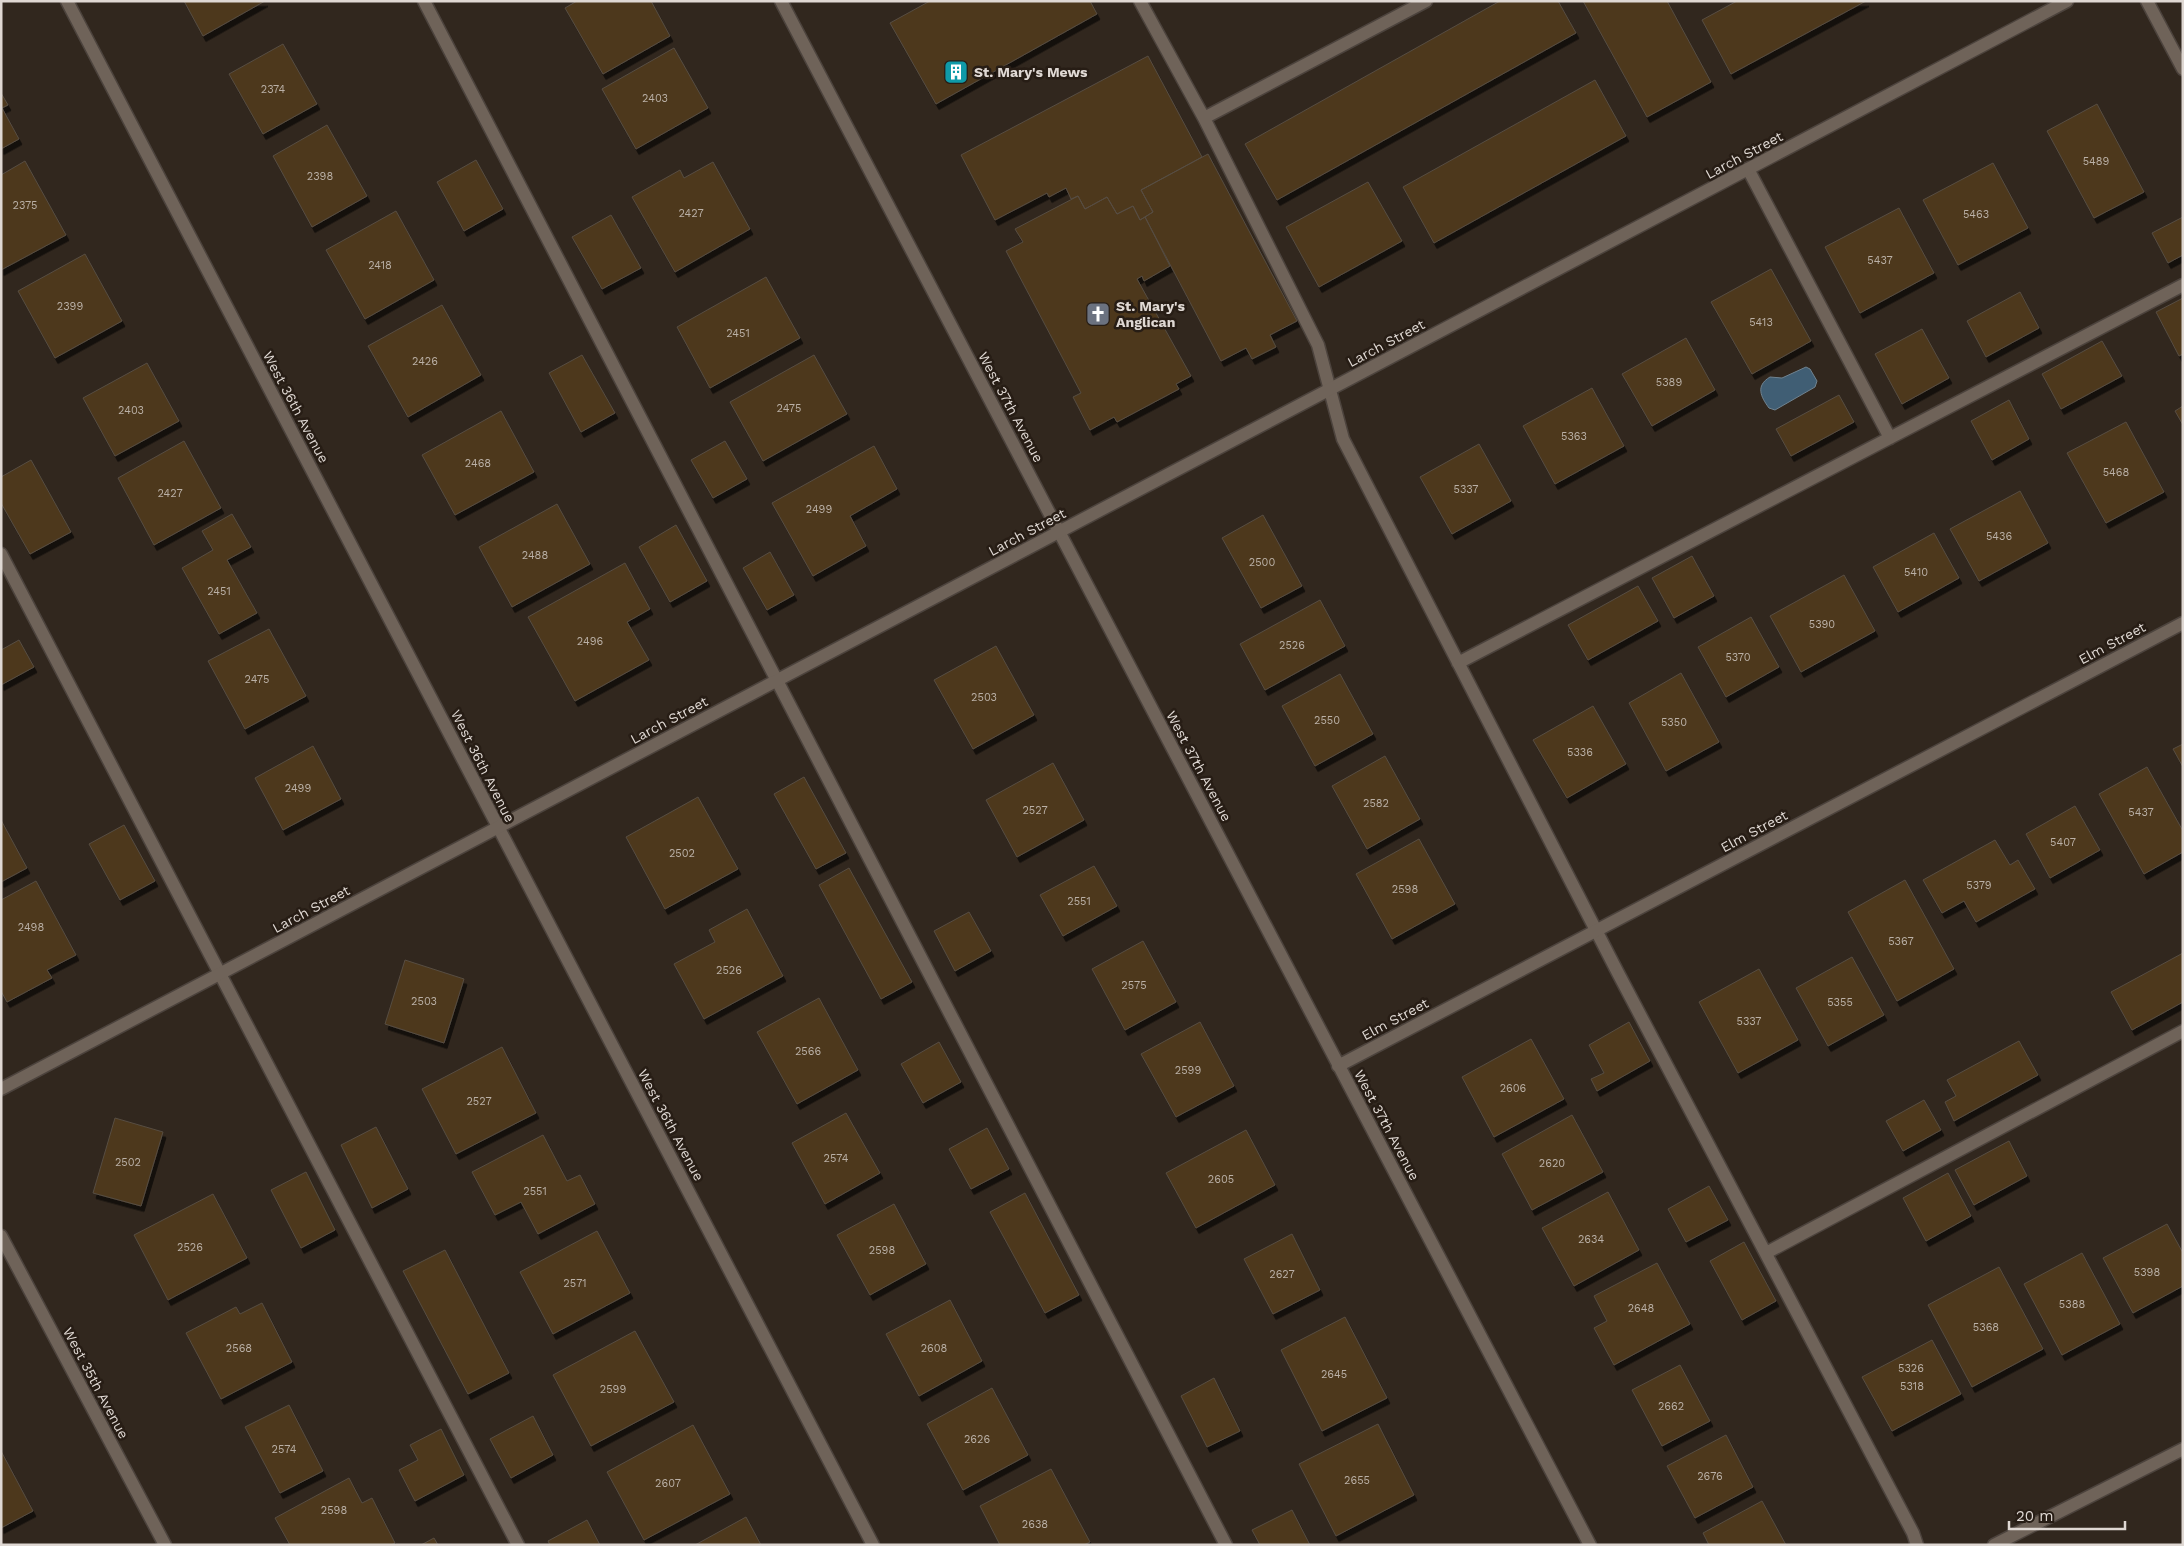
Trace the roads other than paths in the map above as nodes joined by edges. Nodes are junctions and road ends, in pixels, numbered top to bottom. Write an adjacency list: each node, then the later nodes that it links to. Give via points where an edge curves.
1 (67, 1): 19 (street, West 36th Avenue)
2 (424, 1): 18 (street)
3 (1140, 1): 9 (street)
4 (1426, 1): 9 (street)
5 (2067, 1): 10 (street, Larch Street)
6 (2147, 1): 8 (street)
7 (782, 2): 14 (street, West 37th Avenue)
8 (2183, 69)
9 (1204, 118): 12 (street, via 1318,345)
10 (1748, 170): 12 (street, Larch Street); 13 (street)
11 (2183, 285): 13 (street)
12 (1330, 389): 14 (street, Larch Street); 17 (street, via 1343,439)
13 (1890, 438): 17 (street)
14 (1059, 532): 18 (street, Larch Street); 23 (street, West 37th Avenue)
15 (1, 554): 21 (street)
16 (2183, 622): 20 (street, Elm Street)
17 (1458, 663): 20 (street)
18 (777, 681): 19 (street, Larch Street); 31 (street)
19 (498, 827): 21 (street, Larch Street); 30 (street, West 36th Avenue)
20 (1596, 931): 23 (street, Elm Street); 26 (street)
21 (219, 974): 24 (street, Larch Street); 29 (street)
22 (2183, 1032): 26 (street)
23 (1338, 1066): 32 (street, West 37th Avenue)
24 (1, 1089)
25 (1, 1236): 28 (street, West 35th Avenue)
26 (1766, 1253): 33 (street)
27 (2183, 1449): 34 (street)
28 (165, 1545)
29 (518, 1545)
30 (874, 1545)
31 (1226, 1545)
32 (1590, 1545)
33 (1917, 1545)
34 (1994, 1545)

